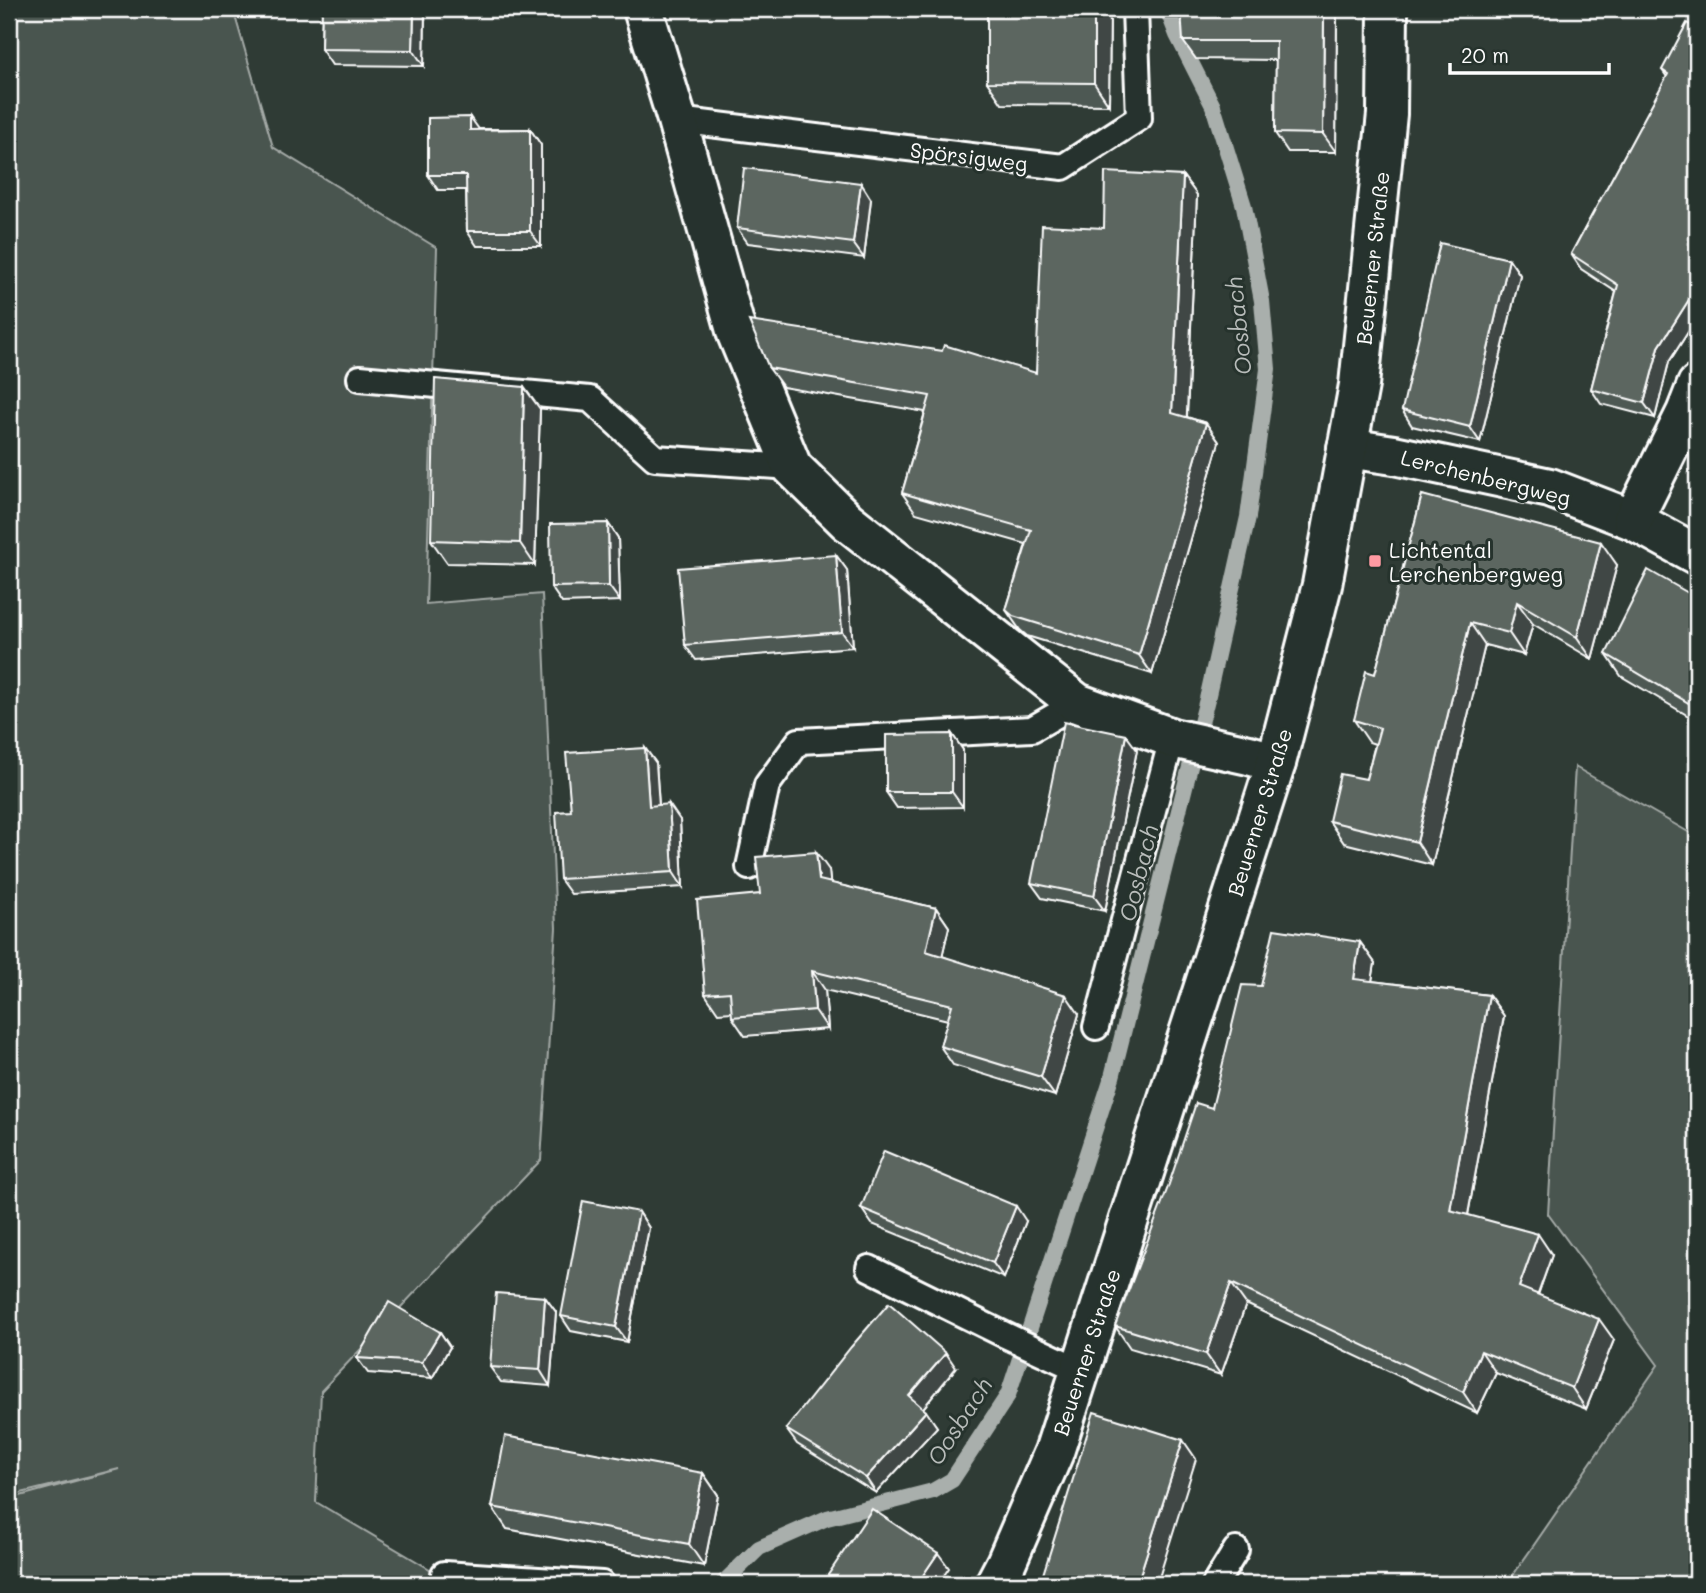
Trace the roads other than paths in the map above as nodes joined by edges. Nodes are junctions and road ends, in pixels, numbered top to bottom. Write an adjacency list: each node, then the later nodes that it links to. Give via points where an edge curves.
1 (643, 9): 4 (main road)
2 (1135, 9): 4 (lane, Spörsigweg, via 1139,118 1063,167)
3 (1388, 9): 7 (main road, Beuerner Straße, via 1387,114 1359,385)
4 (677, 120): 8 (main road, via 737,334)
5 (360, 378): 8 (lane, via 590,399 655,458)
6 (1697, 385): 9 (main road)
7 (1347, 448): 9 (main road, Lerchenbergweg, via 1550,488); 13 (main road, Beuerner Straße, via 1322,585)
8 (792, 467): 11 (main road, via 847,521)
9 (1633, 520): 10 (main road, Lerchenbergweg)
10 (1697, 555)
11 (1077, 703): 12 (main road); 14 (lane, via 1032,729 799,741 767,785)
12 (1172, 738): 13 (main road); 15 (lane)
13 (1262, 759): 17 (main road, Beuerner Straße)
14 (749, 867)
15 (1096, 1027)
16 (869, 1268): 17 (lane)
17 (1073, 1366): 21 (main road, Beuerner Straße, via 1054,1452)
18 (1236, 1550): 22 (lane)
19 (444, 1574): 20 (lane)
20 (602, 1584)
21 (995, 1584)
22 (1215, 1584)

